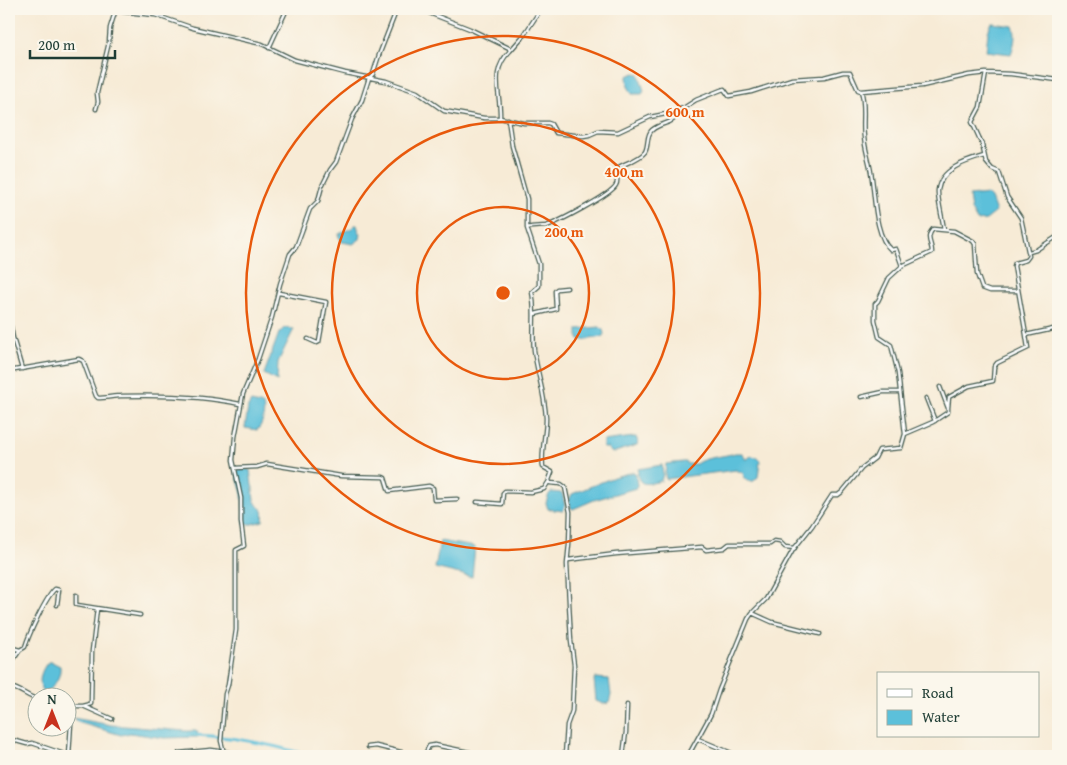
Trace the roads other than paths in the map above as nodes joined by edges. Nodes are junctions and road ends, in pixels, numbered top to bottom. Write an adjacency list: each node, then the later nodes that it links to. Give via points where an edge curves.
1 (112, 9): 7 (street)
2 (148, 9): 8 (street)
3 (287, 9): 9 (street)
4 (397, 9): 12 (street)
5 (420, 9): 10 (street, via 504,44)
6 (541, 9): 10 (street)
7 (116, 10): 8 (street); 15 (street)
8 (146, 14): 9 (street)
9 (270, 47): 12 (street, via 295,60)
10 (510, 51): 17 (street, via 503,58 498,72)
11 (986, 73): 13 (street); 14 (street, via 922,86); 19 (street, via 980,107 972,122)
12 (369, 78): 17 (street, via 417,92 444,111); 27 (street, via 336,162 290,254)
13 (1058, 80)
14 (860, 91): 16 (street, via 847,72 824,78 792,79 729,96 721,90); 24 (street, via 864,105 864,143 878,226 886,246 896,249)
15 (96, 109)
16 (679, 110): 18 (street, via 650,116 618,132 598,131 583,136 556,133 548,123); 20 (street, via 671,122 649,134 644,154 615,170 618,180 615,188 556,222)
17 (500, 118): 18 (street)
18 (508, 119): 20 (street, via 527,199)
19 (985, 156): 21 (street, via 953,168 942,180 938,190); 23 (street, via 989,166 999,172 1007,198 1021,218)
20 (527, 228): 28 (street, via 539,264 539,286 532,292)
21 (944, 230): 24 (street, via 934,229 929,234 932,252); 26 (street, via 958,232 975,244 977,274 982,288 990,292)
22 (1058, 236): 23 (street)
23 (1029, 252): 26 (street, via 1027,259 1014,265)
24 (902, 266): 36 (street, via 889,278 874,308 879,338 891,345)
25 (567, 288): 28 (street, via 555,291 556,309)
26 (1018, 291): 31 (street)
27 (278, 293): 32 (street, via 326,302 319,342); 39 (street)
28 (535, 314): 44 (street, via 534,347 545,409 543,466 552,472)
29 (9, 317): 33 (street)
30 (1058, 328): 31 (street)
31 (1026, 335): 40 (street, via 1028,348 996,364 994,381 969,386 949,397)
32 (308, 340)
33 (22, 369): 34 (street); 39 (street, via 79,359 83,361 98,398 173,397)
34 (9, 371)
35 (940, 387): 40 (street)
36 (899, 392): 37 (street); 42 (street)
37 (861, 397)
38 (926, 398): 41 (street)
39 (240, 404): 43 (street, via 233,447)
40 (948, 408): 41 (street, via 947,413)
41 (935, 421): 42 (street)
42 (905, 434): 47 (street, via 901,448 878,450 875,458 840,494 832,495)
43 (235, 468): 45 (street, via 267,464 342,476 383,477 389,490 429,486 433,488 434,500); 68 (street, via 241,498 244,546 236,550 236,630 225,694 221,732)
44 (549, 480): 46 (street, via 546,487 531,492 504,492 502,504); 48 (street, via 551,484 565,487 568,495)
45 (457, 500)
46 (478, 502)
47 (795, 548): 48 (street, via 774,541 770,544 726,544 724,548 706,550 702,547); 52 (street, via 766,599)
48 (567, 560): 78 (street, via 574,685)
49 (76, 595): 51 (street, via 77,605)
50 (57, 605): 56 (street, via 59,590 55,589 25,647)
51 (97, 609): 53 (street); 62 (street, via 91,704)
52 (752, 613): 54 (street, via 772,622); 66 (street)
53 (140, 615)
54 (820, 634)
55 (9, 647): 56 (street)
56 (20, 650): 57 (street)
57 (9, 666)
58 (9, 686): 59 (street)
59 (28, 695)
60 (626, 705): 79 (street)
61 (78, 706): 62 (street)
62 (83, 706): 63 (street)
63 (112, 719)
64 (70, 738): 72 (street)
65 (9, 739): 72 (street)
66 (698, 739): 71 (street); 80 (street)
67 (368, 747): 74 (street)
68 (223, 752): 69 (street); 70 (street); 73 (street)
69 (179, 753)
70 (250, 755)
71 (736, 755)
72 (69, 756)
73 (222, 756)
74 (418, 756): 75 (street, via 424,756 429,746 435,745)
75 (488, 756)
76 (523, 756): 77 (street)
77 (540, 756)
78 (565, 756)
79 (623, 756)
80 (688, 756)

